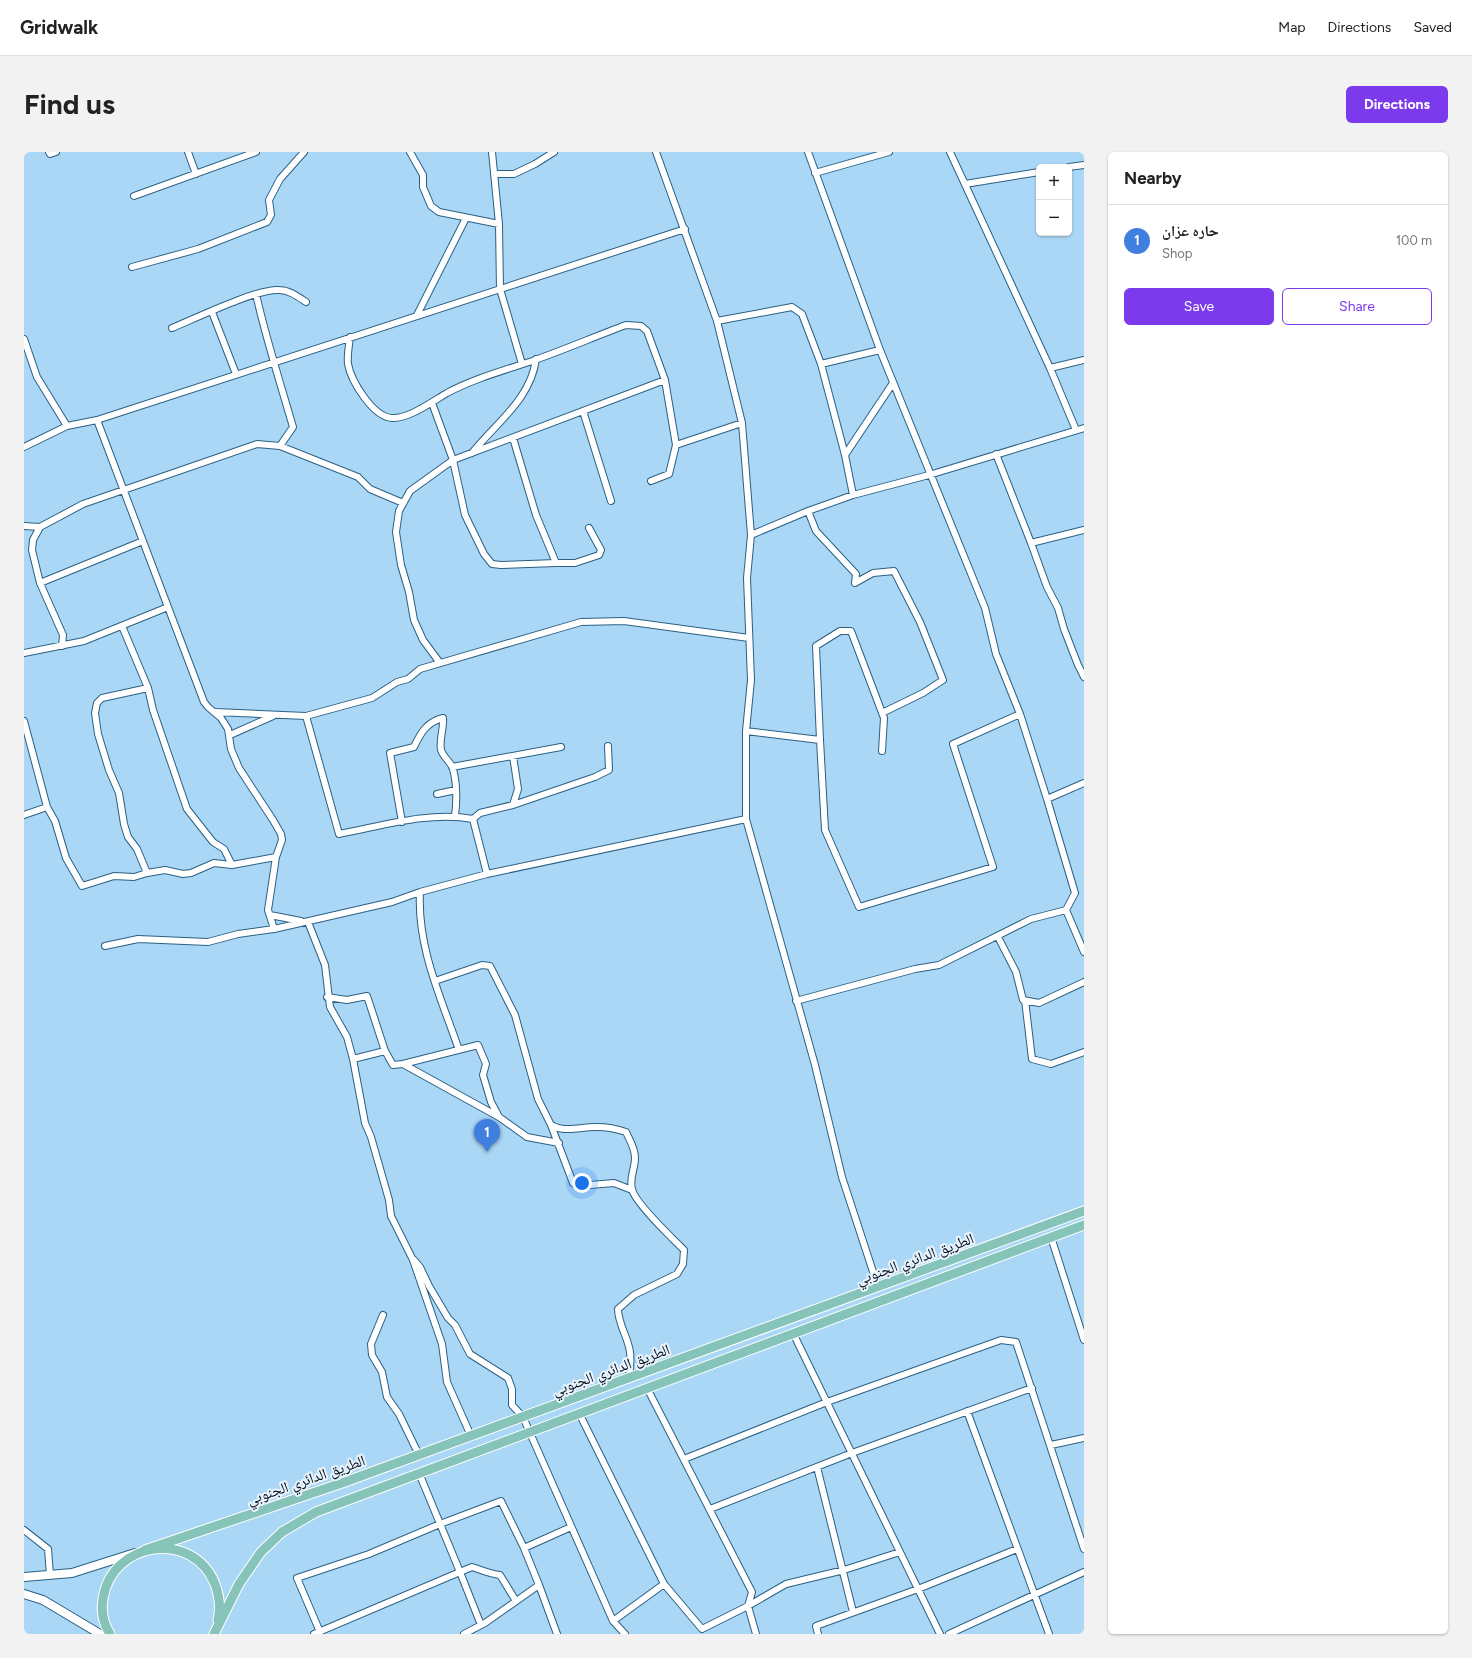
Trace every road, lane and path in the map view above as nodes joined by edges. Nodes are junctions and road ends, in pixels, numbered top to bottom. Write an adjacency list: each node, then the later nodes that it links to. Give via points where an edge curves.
1 (49, 152): 2 (street)
2 (56, 152)
3 (188, 152): 18 (street)
4 (256, 152): 13 (street)
5 (304, 152): 25 (street, via 280,179 269,200 271,215 267,222 198,249)
6 (410, 152): 22 (street, via 423,175 423,187 431,206 439,212)
7 (492, 152): 19 (street)
8 (554, 152): 19 (street, via 514,174)
9 (656, 152): 24 (street)
10 (808, 152): 17 (street)
11 (890, 152): 17 (street)
12 (950, 152): 20 (street)
13 (249, 153): 18 (street)
14 (1084, 165): 15 (street)
15 (1072, 167)
16 (1036, 172): 20 (street)
17 (815, 173): 35 (street)
18 (196, 174): 21 (street)
19 (494, 174): 23 (street)
20 (965, 184): 41 (street)
21 (134, 196)
22 (466, 218): 23 (street); 30 (street)
23 (499, 224): 26 (street)
24 (685, 229): 26 (street); 31 (street)
25 (132, 267)
26 (500, 289): 30 (street); 39 (street)
27 (256, 294): 28 (street, via 278,289 292,293); 29 (street); 38 (street)
28 (306, 302)
29 (212, 312): 32 (street); 42 (street)
30 (417, 316): 33 (street)
31 (717, 321): 40 (street, via 792,307 802,314); 48 (street)
32 (172, 328)
33 (350, 337): 38 (street); 45 (street, via 348,363 351,375 372,406 385,417 404,416)
34 (24, 339): 49 (street, via 37,377)
35 (880, 350): 40 (street); 44 (street)
36 (536, 359): 39 (street); 43 (street, via 626,325 641,326 647,331); 56 (street, via 534,374 527,389)
37 (1084, 360): 41 (street)
38 (275, 361): 42 (street); 54 (street, via 293,427)
39 (522, 364): 45 (street, via 483,377)
40 (821, 364): 58 (street)
41 (1050, 368): 51 (street)
42 (236, 374): 47 (street)
43 (665, 380): 46 (street); 53 (street)
44 (893, 383): 58 (street); 60 (street)
45 (432, 403): 59 (street)
46 (583, 410): 52 (street); 64 (street)
47 (96, 420): 49 (street); 62 (street)
48 (742, 423): 53 (street); 71 (street)
49 (67, 426): 55 (street)
50 (1084, 428): 51 (street)
51 (1076, 430): 57 (street)
52 (513, 438): 56 (street); 74 (street, via 536,515)
53 (676, 445): 61 (street, via 669,474)
54 (280, 446): 62 (street, via 257,444); 65 (street, via 358,477 370,490)
55 (24, 448)
56 (471, 453): 59 (street)
57 (996, 454): 60 (street); 73 (street)
58 (846, 455): 63 (street)
59 (453, 460): 65 (street, via 410,491); 74 (street, via 466,515 484,554 492,564)
60 (929, 475): 63 (street); 86 (street, via 985,608 996,654)
61 (651, 481)
62 (124, 490): 68 (street, via 83,504); 72 (street)
63 (854, 496): 66 (street)
64 (611, 501)
65 (403, 503): 81 (street, via 399,511 396,532 400,564 414,620 423,640)
66 (808, 511): 71 (street); 85 (street, via 816,530 856,574 855,583 873,573 894,571 920,622 943,680)
67 (24, 526): 68 (street)
68 (40, 527): 75 (street, via 33,540 32,550)
69 (589, 528): 74 (street, via 601,550 599,555 575,563)
70 (1084, 530): 73 (street)
71 (751, 535): 78 (street, via 747,578)
72 (143, 541): 75 (street); 76 (street)
73 (1031, 543): 82 (street)
74 (556, 563)
75 (40, 583): 79 (street, via 60,626 63,635)
76 (168, 607): 77 (street); 84 (street, via 204,702)
77 (122, 626): 79 (street, via 84,642); 83 (street)
78 (749, 638): 81 (street, via 624,621 581,622); 90 (street, via 751,680)
79 (62, 646): 80 (street)
80 (24, 653)
81 (440, 663): 88 (street, via 420,669 408,679 397,682 372,698)
82 (1084, 677)
83 (148, 688): 110 (street, via 155,717 187,809 213,842 224,849); 111 (street, via 102,698 97,703 95,713 98,734 119,793 124,824)
84 (215, 712): 87 (street); 91 (street)
85 (882, 713): 92 (street, via 851,631 840,631 816,646); 95 (street)
86 (1020, 714): 92 (street, via 953,744 993,867 859,907 825,830); 101 (street)
87 (274, 716): 88 (street); 91 (street)
88 (306, 716): 108 (street, via 339,834)
89 (24, 722): 103 (street)
90 (746, 731): 92 (street); 107 (street)
91 (230, 735): 109 (street, via 231,749 239,768 280,834 281,844)
92 (820, 740)
93 (608, 746): 102 (street, via 609,770)
94 (561, 747): 96 (street)
95 (882, 751)
96 (513, 756): 97 (street); 102 (street, via 518,789)
97 (452, 767): 99 (street); 108 (street, via 441,750 443,718 432,721 423,730 414,747 390,753)
98 (1084, 783): 101 (street)
99 (456, 790): 100 (street); 105 (street)
100 (437, 794)
101 (1047, 799): 114 (street, via 1075,893)
102 (513, 804): 106 (street, via 480,813)
103 (47, 807): 104 (street); 111 (street, via 55,821 66,858 82,886 114,876 134,877)
104 (24, 815)
105 (455, 816): 106 (street); 108 (street)
106 (472, 819): 112 (street)
107 (746, 819): 112 (street); 125 (street)
108 (402, 822)
109 (276, 857): 110 (street); 115 (street, via 268,910)
110 (232, 865): 111 (street, via 214,863 192,873 183,874 165,870)
111 (147, 873)
112 (487, 874): 113 (street)
113 (420, 892): 116 (street, via 392,902); 121 (street, via 421,932)
114 (1066, 910): 118 (street, via 1031,919); 120 (street)
115 (270, 915): 116 (street); 117 (street)
116 (308, 922): 117 (street); 123 (street, via 325,965)
117 (274, 929): 119 (street, via 238,934 208,942 138,939)
118 (998, 937): 124 (street, via 1016,972); 125 (street, via 938,965)
119 (105, 946)
120 (1084, 952)
121 (435, 981): 126 (street); 132 (street, via 482,965 490,966 515,1015 538,1099)
122 (1084, 982): 124 (street, via 1039,1003)
123 (327, 997): 127 (street, via 347,1000 366,996); 129 (street, via 347,1037)
124 (1024, 1000): 128 (street, via 1032,1059 1051,1064)
125 (796, 1001): 139 (street, via 815,1065 842,1177)
126 (459, 1050): 130 (street); 131 (street, via 478,1045 486,1064 483,1075 491,1102)
127 (385, 1051): 129 (street); 130 (street, via 393,1065)
128 (1084, 1052)
129 (353, 1059): 138 (street, via 365,1123 389,1200 391,1216)
130 (403, 1064): 131 (street)
131 (499, 1117): 133 (street, via 527,1137)
132 (551, 1125): 133 (street); 134 (street, via 563,1130 614,1128 626,1132 635,1159 631,1177)
133 (559, 1143): 134 (street, via 573,1183 578,1186 614,1183)
134 (632, 1190): 143 (street, via 641,1204 684,1250 683,1264 677,1274 634,1295 618,1308 618,1318 630,1352)
135 (1084, 1211): 139 (main road, الطريق الدائري الجنوبي)
136 (1084, 1225): 137 (main road, الطريق الدائري الجنوبي)
137 (1051, 1237): 141 (main road, الطريق الدائري الجنوبي); 142 (street)
138 (413, 1260): 149 (street, via 420,1267 470,1354 508,1378 512,1389 512,1405); 151 (street, via 442,1344 447,1382)
139 (878, 1287): 143 (main road, الطريق الدائري الجنوبي)
140 (384, 1315): 155 (street, via 371,1344 372,1355 382,1372 387,1397 399,1414)
141 (793, 1333): 144 (main road, الطريق الدائري الجنوبي); 146 (street)
142 (1084, 1340)
143 (630, 1378): 149 (main road, الطريق الدائري الجنوبي)
144 (647, 1388): 148 (main road, الطريق الدائري الجنوبي); 156 (street)
145 (1032, 1388): 146 (street, via 1016,1342 1000,1340); 147 (street); 153 (street)
146 (827, 1402): 154 (street); 156 (street)
147 (967, 1411): 154 (street); 164 (street)
148 (579, 1413): 150 (main road, الطريق الدائري الجنوبي); 173 (street)
149 (523, 1417): 150 (street); 151 (main road, الطريق الدائري الجنوبي)
150 (528, 1432): 158 (main road, الطريق الدائري الجنوبي); 161 (street)
151 (471, 1436): 155 (main road, الطريق الدائري الجنوبي)
152 (1084, 1438): 153 (street)
153 (1051, 1445): 165 (street)
154 (852, 1453): 157 (street); 167 (street)
155 (419, 1455): 166 (main road, الطريق الدائري الجنوبي)
156 (684, 1459): 159 (street)
157 (817, 1466): 159 (street); 168 (street)
158 (419, 1472): 160 (street); 183 (main road, الطريق الدائري الجنوبي, via 316,1512 282,1532 260,1552)
159 (710, 1509): 179 (street, via 752,1592)
160 (440, 1524): 163 (street, via 501,1502); 169 (street); 184 (street, via 369,1554 297,1578)
161 (571, 1526): 163 (street); 181 (street)
162 (24, 1530): 171 (street, via 48,1550)
163 (524, 1548): 174 (street)
164 (1018, 1549): 175 (street); 177 (street)
165 (1084, 1549)
166 (145, 1550): 171 (street, via 72,1573); 183 (main road, via 164,1548 183,1552 199,1562 212,1576 219,1594 219,1614); 186 (main road, via 127,1558 113,1572 104,1589 102,1608)
167 (900, 1552): 168 (street); 175 (street)
168 (844, 1570): 179 (street, via 786,1584); 180 (street)
169 (460, 1572): 178 (street, via 472,1567 500,1575); 182 (street); 184 (street)
170 (1084, 1572): 177 (street)
171 (50, 1575): 172 (street)
172 (24, 1577)
173 (664, 1584): 179 (street, via 702,1629); 181 (street)
174 (539, 1585): 178 (street); 188 (street)
175 (918, 1589): 180 (street); 192 (street)
176 (24, 1594): 185 (street, via 43,1600)
177 (1034, 1595): 193 (street); 194 (street)
178 (516, 1601): 182 (street)
179 (748, 1606): 190 (street)
180 (853, 1612): 191 (street, via 816,1626)
181 (613, 1621): 189 (street)
182 (482, 1625): 187 (street)
183 (213, 1633)
184 (317, 1633)
185 (100, 1634)
186 (110, 1634)
187 (464, 1634)
188 (558, 1634)
189 (625, 1634)
190 (756, 1634)
191 (818, 1634)
192 (940, 1634)
193 (949, 1634)
194 (1049, 1634)

